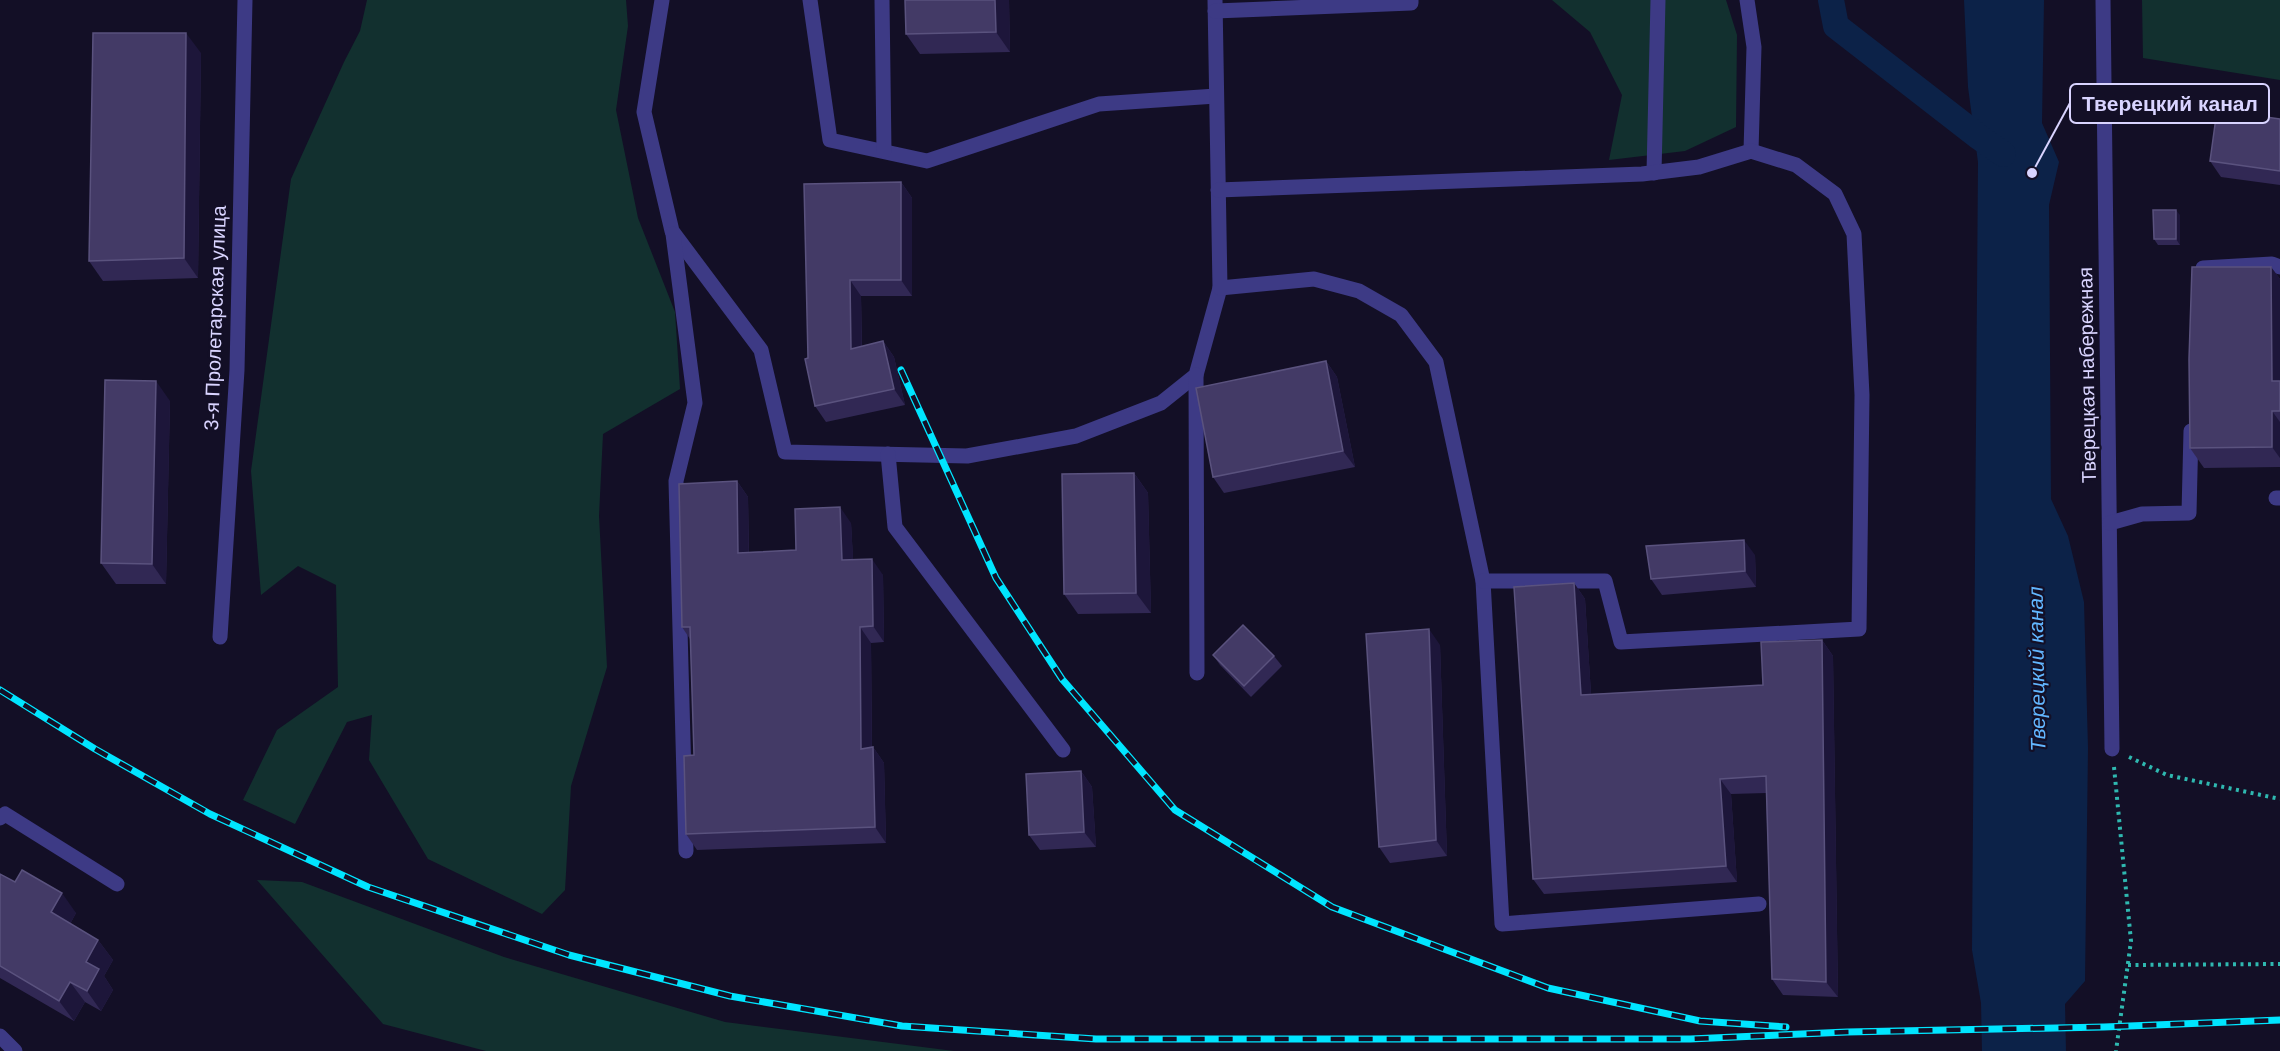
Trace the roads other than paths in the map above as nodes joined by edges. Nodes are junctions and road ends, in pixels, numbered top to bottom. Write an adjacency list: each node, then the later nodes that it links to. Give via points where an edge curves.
1 (245, 0): 24 (street, 3-я Пролетарская улица, via 237,370)
2 (662, 0): 15 (street, via 644,112)
3 (810, 0): 11 (street, via 830,140)
4 (882, 0): 11 (street)
5 (1411, 0): 9 (street)
6 (1658, 0): 13 (street)
7 (1747, 0): 12 (street, via 1754,47)
8 (2103, 0): 22 (street, Тверецкая набережная)
9 (1215, 6): 10 (street)
10 (1216, 96): 11 (street, via 1099,104 927,160); 14 (street)
11 (884, 151)
12 (1751, 151): 13 (street, via 1699,167); 23 (street, via 1796,165 1834,194 1854,234 1862,395 1859,629 1621,642 1605,580)
13 (1654, 173): 14 (street)
14 (1218, 190): 18 (street)
15 (672, 231): 21 (street, via 760,350 785,452); 29 (street, via 695,404 676,481)
16 (2280, 267): 17 (street, via 2272,264 2197,268)
17 (2197, 280)
18 (1220, 288): 19 (street); 23 (street, via 1314,279 1359,291 1401,315 1436,362)
19 (1196, 375): 21 (street, via 1161,403 1076,436 967,456); 25 (street)
20 (2191, 419): 22 (street, via 2189,513 2142,514)
21 (888, 454): 27 (street, via 895,526)
22 (2110, 523): 26 (street, Тверецкая набережная)
23 (1483, 581): 31 (street, via 1502,924)
24 (220, 637)
25 (1197, 673)
26 (2112, 748)
27 (1064, 750)
28 (0, 818): 30 (street, via 5,814)
29 (686, 851)
30 (117, 884)
31 (1759, 904)
32 (0, 1036): 33 (street)
33 (15, 1051)

